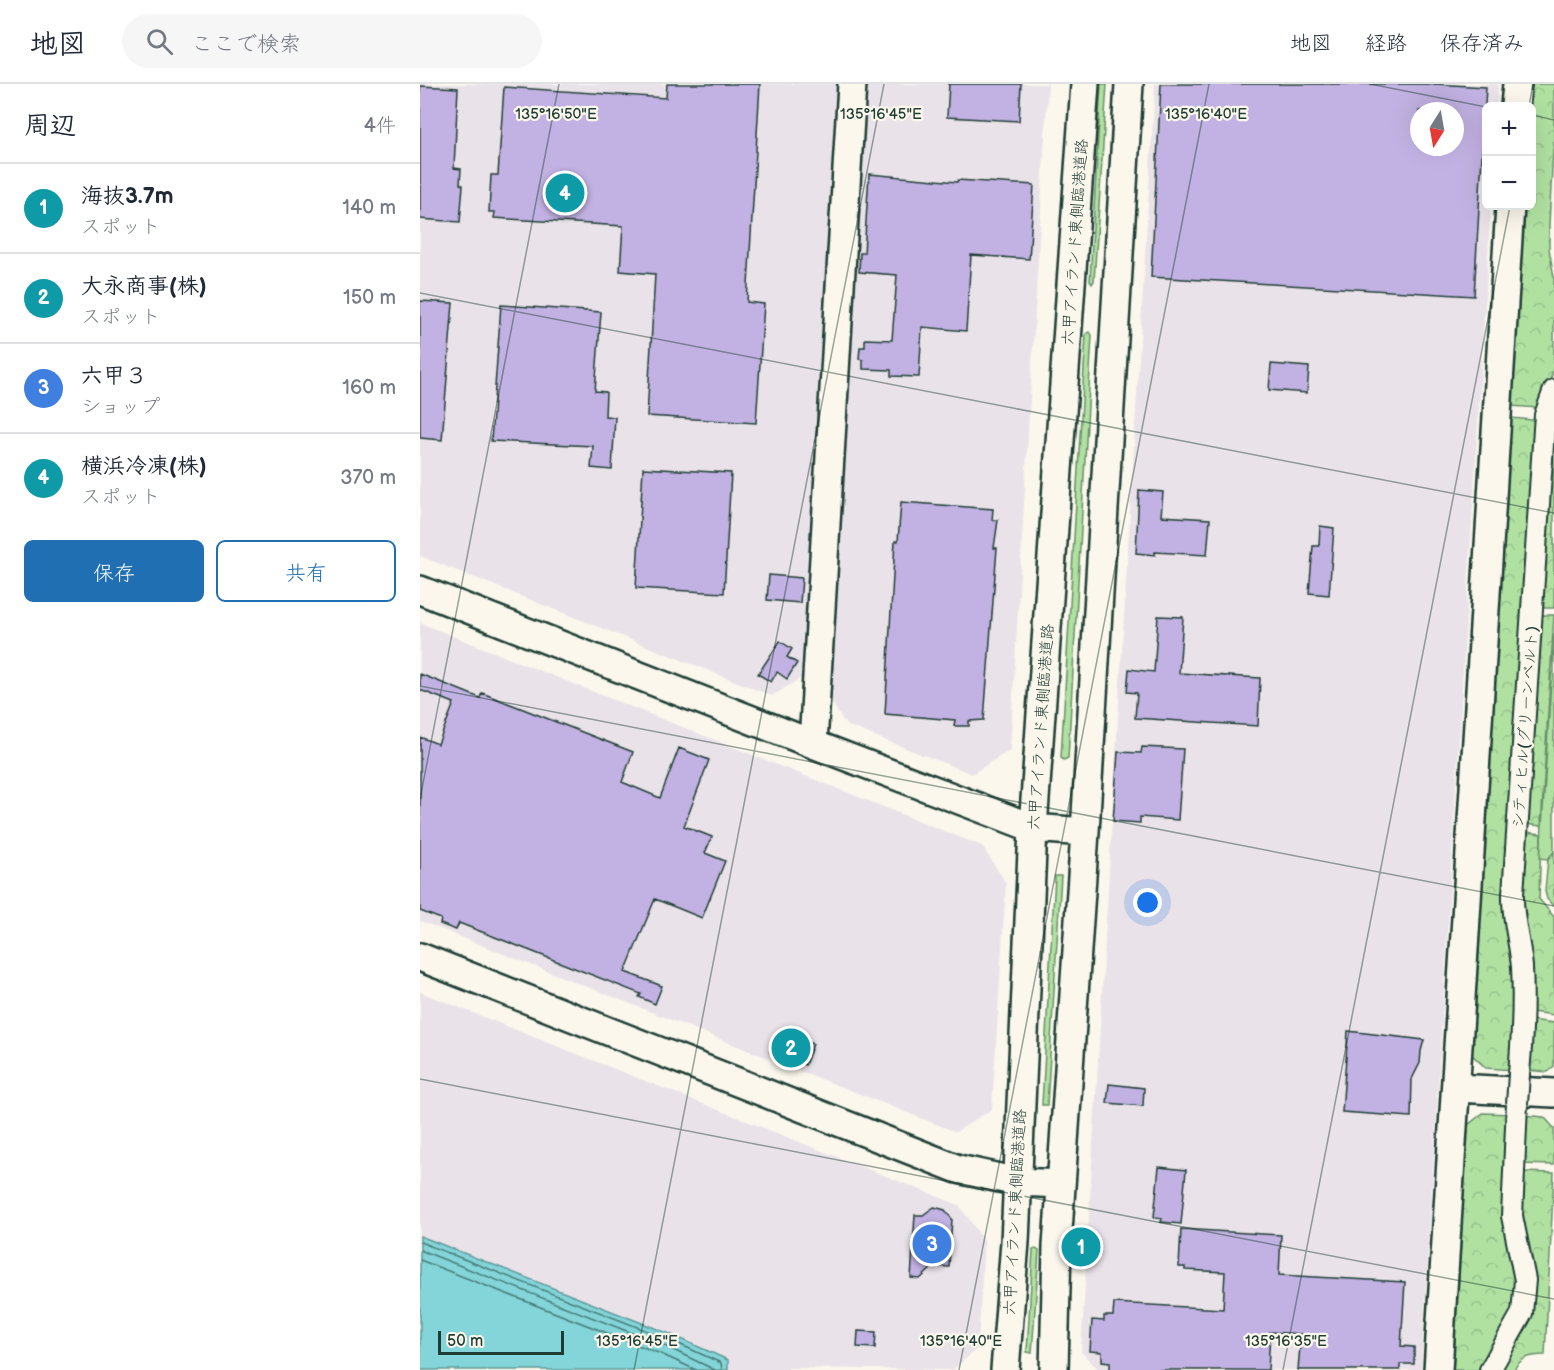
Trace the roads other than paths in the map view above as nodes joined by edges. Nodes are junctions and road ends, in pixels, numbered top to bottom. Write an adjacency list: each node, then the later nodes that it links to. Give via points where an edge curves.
1 (852, 84): 9 (street)
2 (1085, 84): 10 (street, 六甲アイランド東側臨港道路)
3 (1129, 84): 11 (street)
4 (1516, 84): 5 (street)
5 (1515, 102)
6 (1510, 210): 13 (street)
7 (1554, 390): 20 (street, シティヒル(グリーンベルト), bridge, via 1545,415 1512,910 1522,969 1512,1216 1524,1280 1522,1313)
8 (420, 590): 9 (street)
9 (813, 744): 10 (street)
10 (1033, 828): 11 (street); 15 (street, 六甲アイランド東側臨港道路)
11 (1085, 832): 16 (street)
12 (420, 957): 15 (street, via 958,1169)
13 (1456, 1088): 14 (street); 19 (street)
14 (1554, 1094)
15 (1018, 1182): 16 (street); 17 (street, 六甲アイランド東側臨港道路)
16 (1061, 1184): 18 (street)
17 (1005, 1370)
18 (1054, 1370)
19 (1438, 1370)
20 (1490, 1370)

